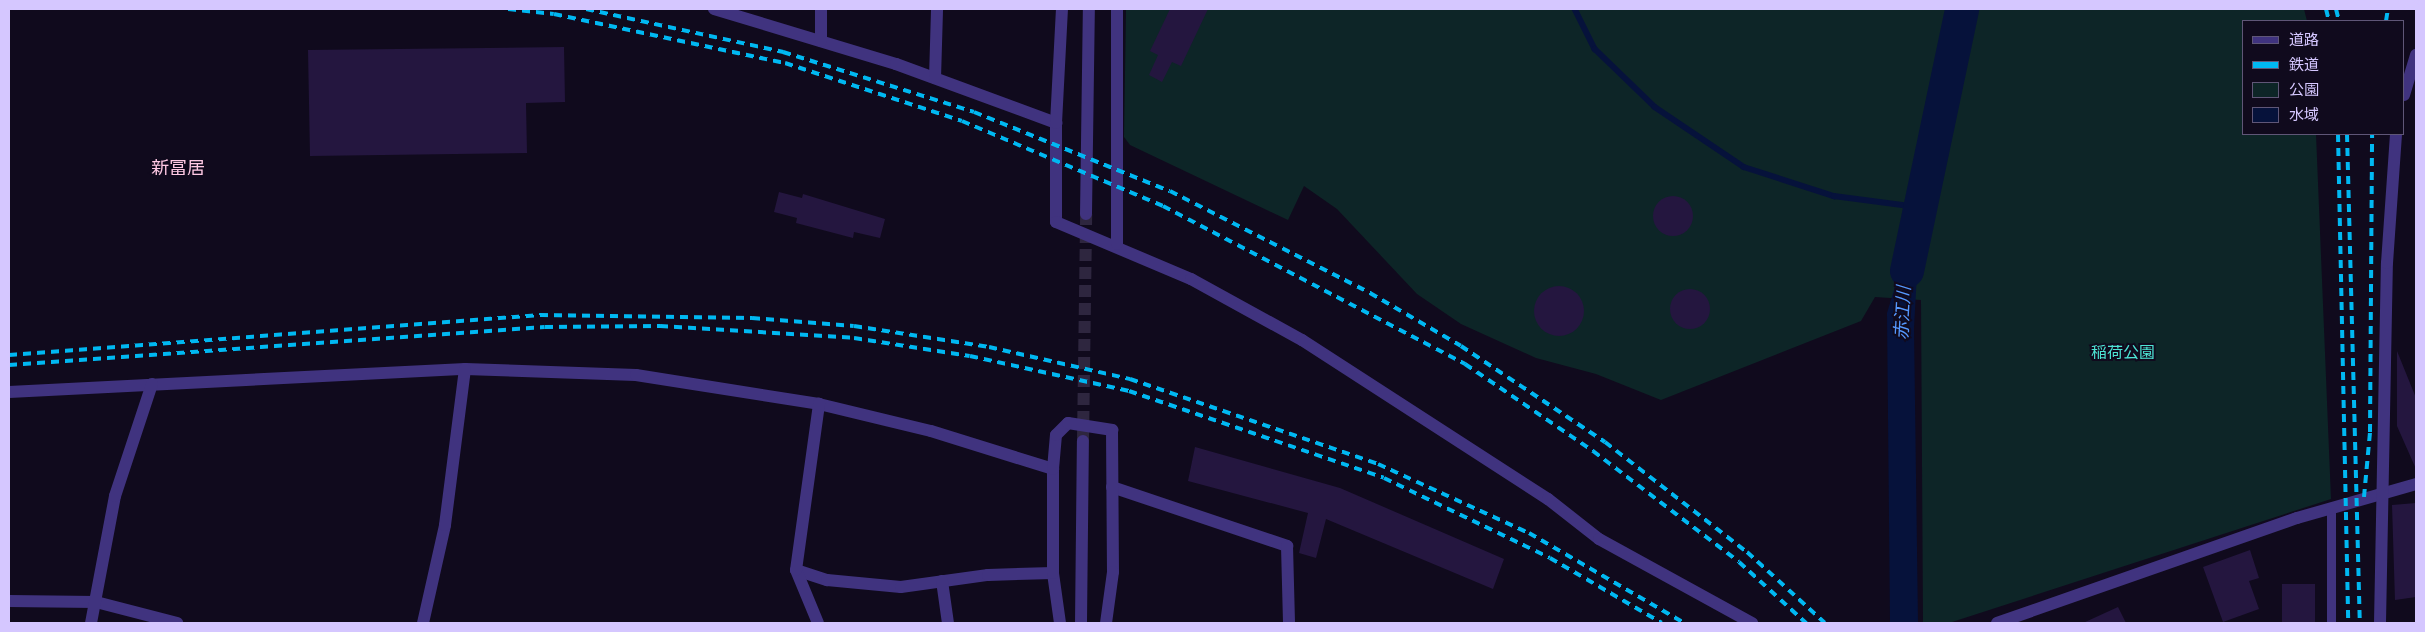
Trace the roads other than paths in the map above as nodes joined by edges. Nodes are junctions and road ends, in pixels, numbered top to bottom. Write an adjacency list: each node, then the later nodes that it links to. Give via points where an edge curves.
1 (714, 9): 7 (street)
2 (821, 9): 7 (street)
3 (936, 9): 9 (street)
4 (1062, 9): 11 (street)
5 (1089, 9): 13 (street)
6 (1117, 9): 14 (street)
7 (820, 42): 9 (street)
8 (2416, 55): 10 (street)
9 (934, 78): 11 (street)
10 (2405, 92)
11 (1056, 123): 14 (street, via 1056,222)
12 (2396, 135): 23 (street, via 2387,263)
13 (1086, 214)
14 (1117, 244): 39 (street, via 1302,340 1548,499 1599,539)
15 (465, 369): 16 (street); 18 (street, via 636,375); 32 (street, via 445,525)
16 (152, 384): 17 (street); 29 (street, via 115,496)
17 (9, 392)
18 (818, 404): 20 (street, via 931,431); 25 (street)
19 (1083, 441): 36 (street)
20 (1053, 469): 22 (street, via 1056,434 1068,423 1112,430); 26 (street)
21 (2416, 484): 23 (street)
22 (1112, 487): 37 (street, via 1113,572); 38 (street, via 1287,546)
23 (2382, 496): 24 (street); 42 (street)
24 (2331, 509): 40 (street); 41 (lane)
25 (796, 570): 27 (street, via 827,580 901,587); 33 (street)
26 (1053, 572): 27 (street); 35 (street)
27 (942, 581): 34 (street)
28 (9, 601): 29 (street)
29 (96, 602): 30 (street); 31 (street)
30 (91, 623)
31 (177, 623)
32 (423, 623)
33 (818, 623)
34 (948, 623)
35 (1060, 623)
36 (1081, 623)
37 (1106, 623)
38 (1289, 623)
39 (1752, 623)
40 (1997, 623)
41 (2331, 623)
42 (2380, 623)

